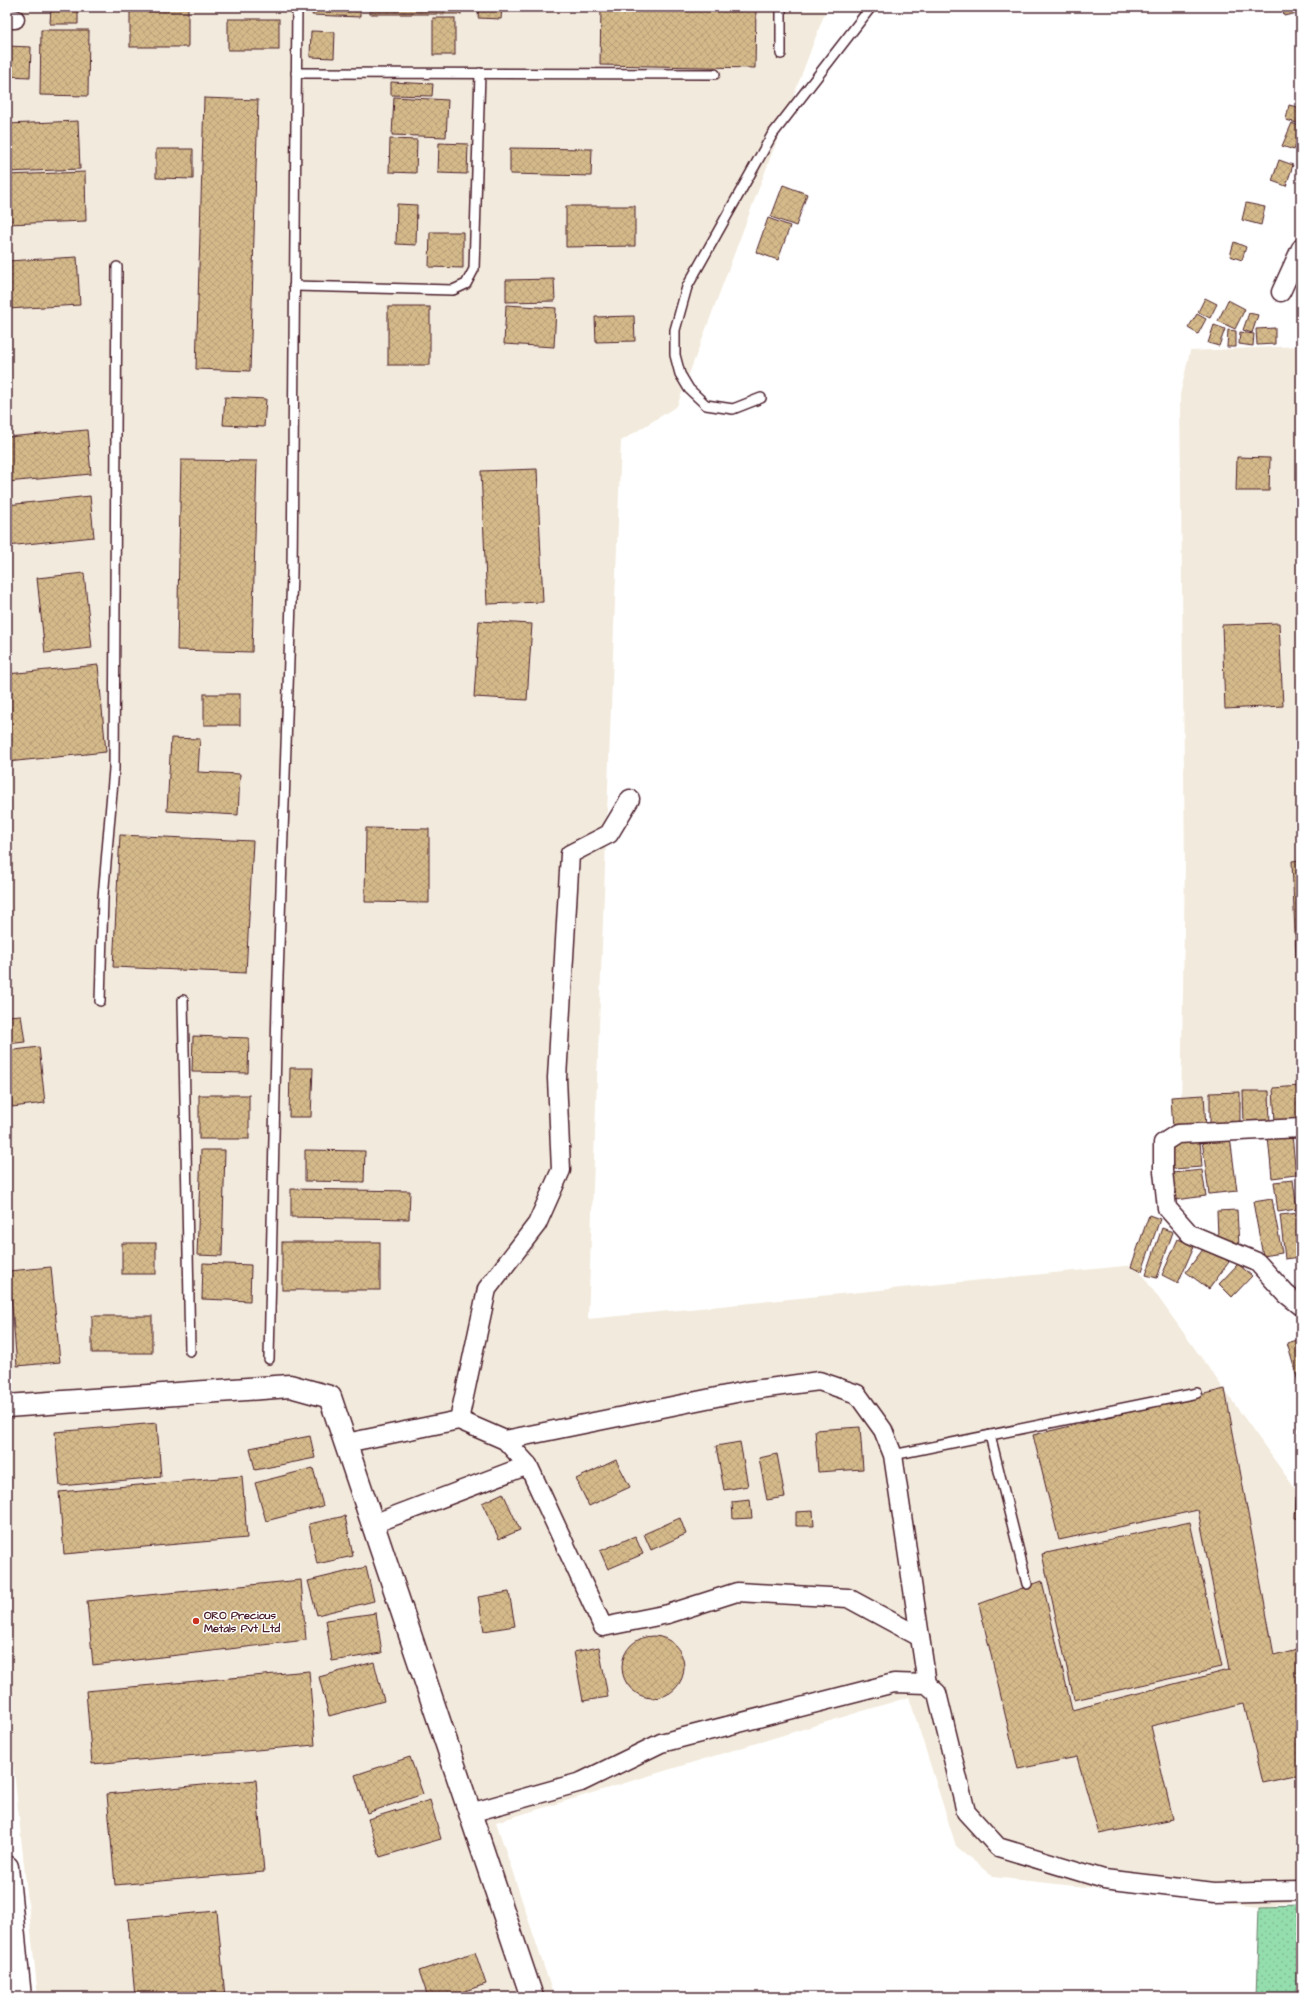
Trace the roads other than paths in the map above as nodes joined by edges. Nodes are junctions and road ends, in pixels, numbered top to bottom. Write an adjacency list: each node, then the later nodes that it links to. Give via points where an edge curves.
1 (297, 7): 5 (lane)
2 (781, 7): 4 (lane)
3 (871, 7): 12 (lane, via 772,135 687,287 674,330 674,355 680,374 689,389 706,405 733,409)
4 (780, 54)
5 (296, 73): 6 (lane); 10 (lane)
6 (480, 73): 7 (lane); 10 (lane, via 474,269 466,284 453,290)
7 (715, 74)
8 (1301, 248): 11 (street)
9 (117, 267): 15 (lane, via 114,769 103,898)
10 (294, 286): 19 (lane, via 292,573 277,1005)
11 (1282, 292)
12 (761, 398)
13 (630, 799): 22 (street, via 609,834 570,854 557,1078 561,1170 537,1224 487,1289)
14 (183, 1000): 18 (lane)
15 (100, 1001)
16 (1301, 1128): 17 (street, via 1177,1134 1163,1144 1163,1171 1167,1208 1190,1234 1257,1262 1286,1294)
17 (1301, 1306)
18 (190, 1351)
19 (270, 1359)
20 (1197, 1393): 23 (lane)
21 (7, 1406): 25 (street, via 290,1386 330,1397)
22 (459, 1420): 24 (street); 25 (street)
23 (990, 1435): 26 (lane); 29 (lane)
24 (505, 1440): 26 (street, via 746,1391 819,1381 857,1394 883,1430); 27 (street)
25 (346, 1443): 28 (street)
26 (893, 1455): 30 (street)
27 (528, 1465): 28 (street); 30 (street, via 603,1627 668,1614 737,1592 848,1598)
28 (373, 1524): 32 (street)
29 (1027, 1584)
30 (920, 1637): 31 (street)
31 (927, 1684): 32 (street, via 894,1683 660,1743 581,1782); 34 (street, via 937,1693 966,1812 998,1847 1104,1878 1214,1892)
32 (470, 1813): 36 (street)
33 (7, 1867): 35 (street)
34 (1301, 1890)
35 (20, 1997)
36 (532, 1997)

